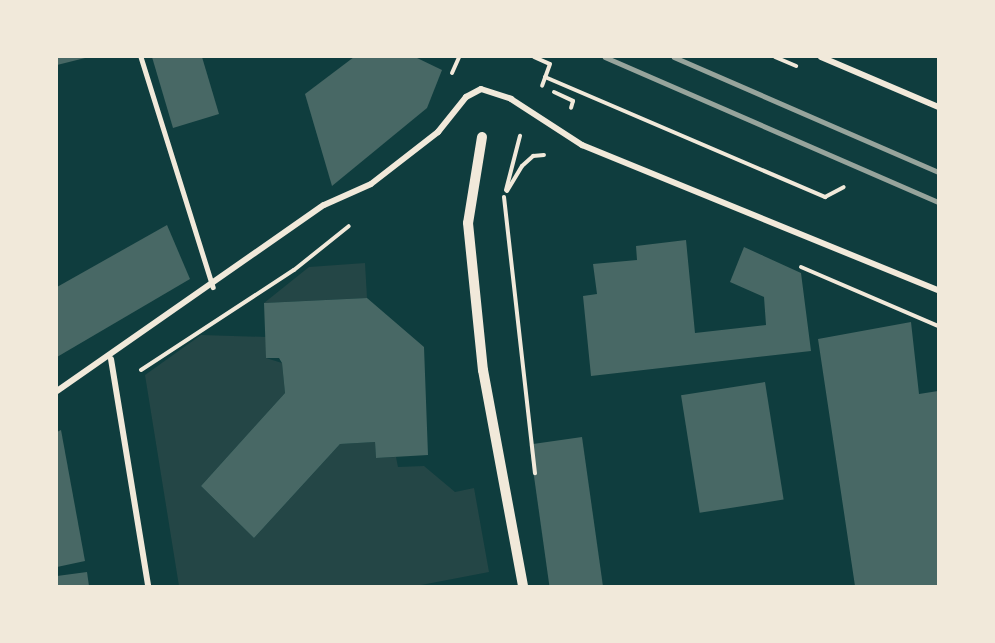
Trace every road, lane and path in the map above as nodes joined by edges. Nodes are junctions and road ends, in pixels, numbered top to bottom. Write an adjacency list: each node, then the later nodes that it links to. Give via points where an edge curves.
1 (141, 57): 10 (lane)
2 (821, 57): 4 (street)
3 (545, 77): 8 (path, via 825,196)
4 (938, 106)
5 (482, 137): 16 (street, via 468,223 483,369)
6 (514, 157): 9 (path)
7 (552, 159): 9 (path, via 533,156)
8 (844, 187)
9 (504, 196): 14 (path)
10 (213, 287): 11 (street, via 324,205 370,184 438,132 466,97 481,89 511,99 582,145); 12 (street)
11 (938, 290)
12 (111, 358): 13 (street); 15 (street)
13 (57, 391)
14 (536, 480)
15 (148, 586)
16 (523, 586)

